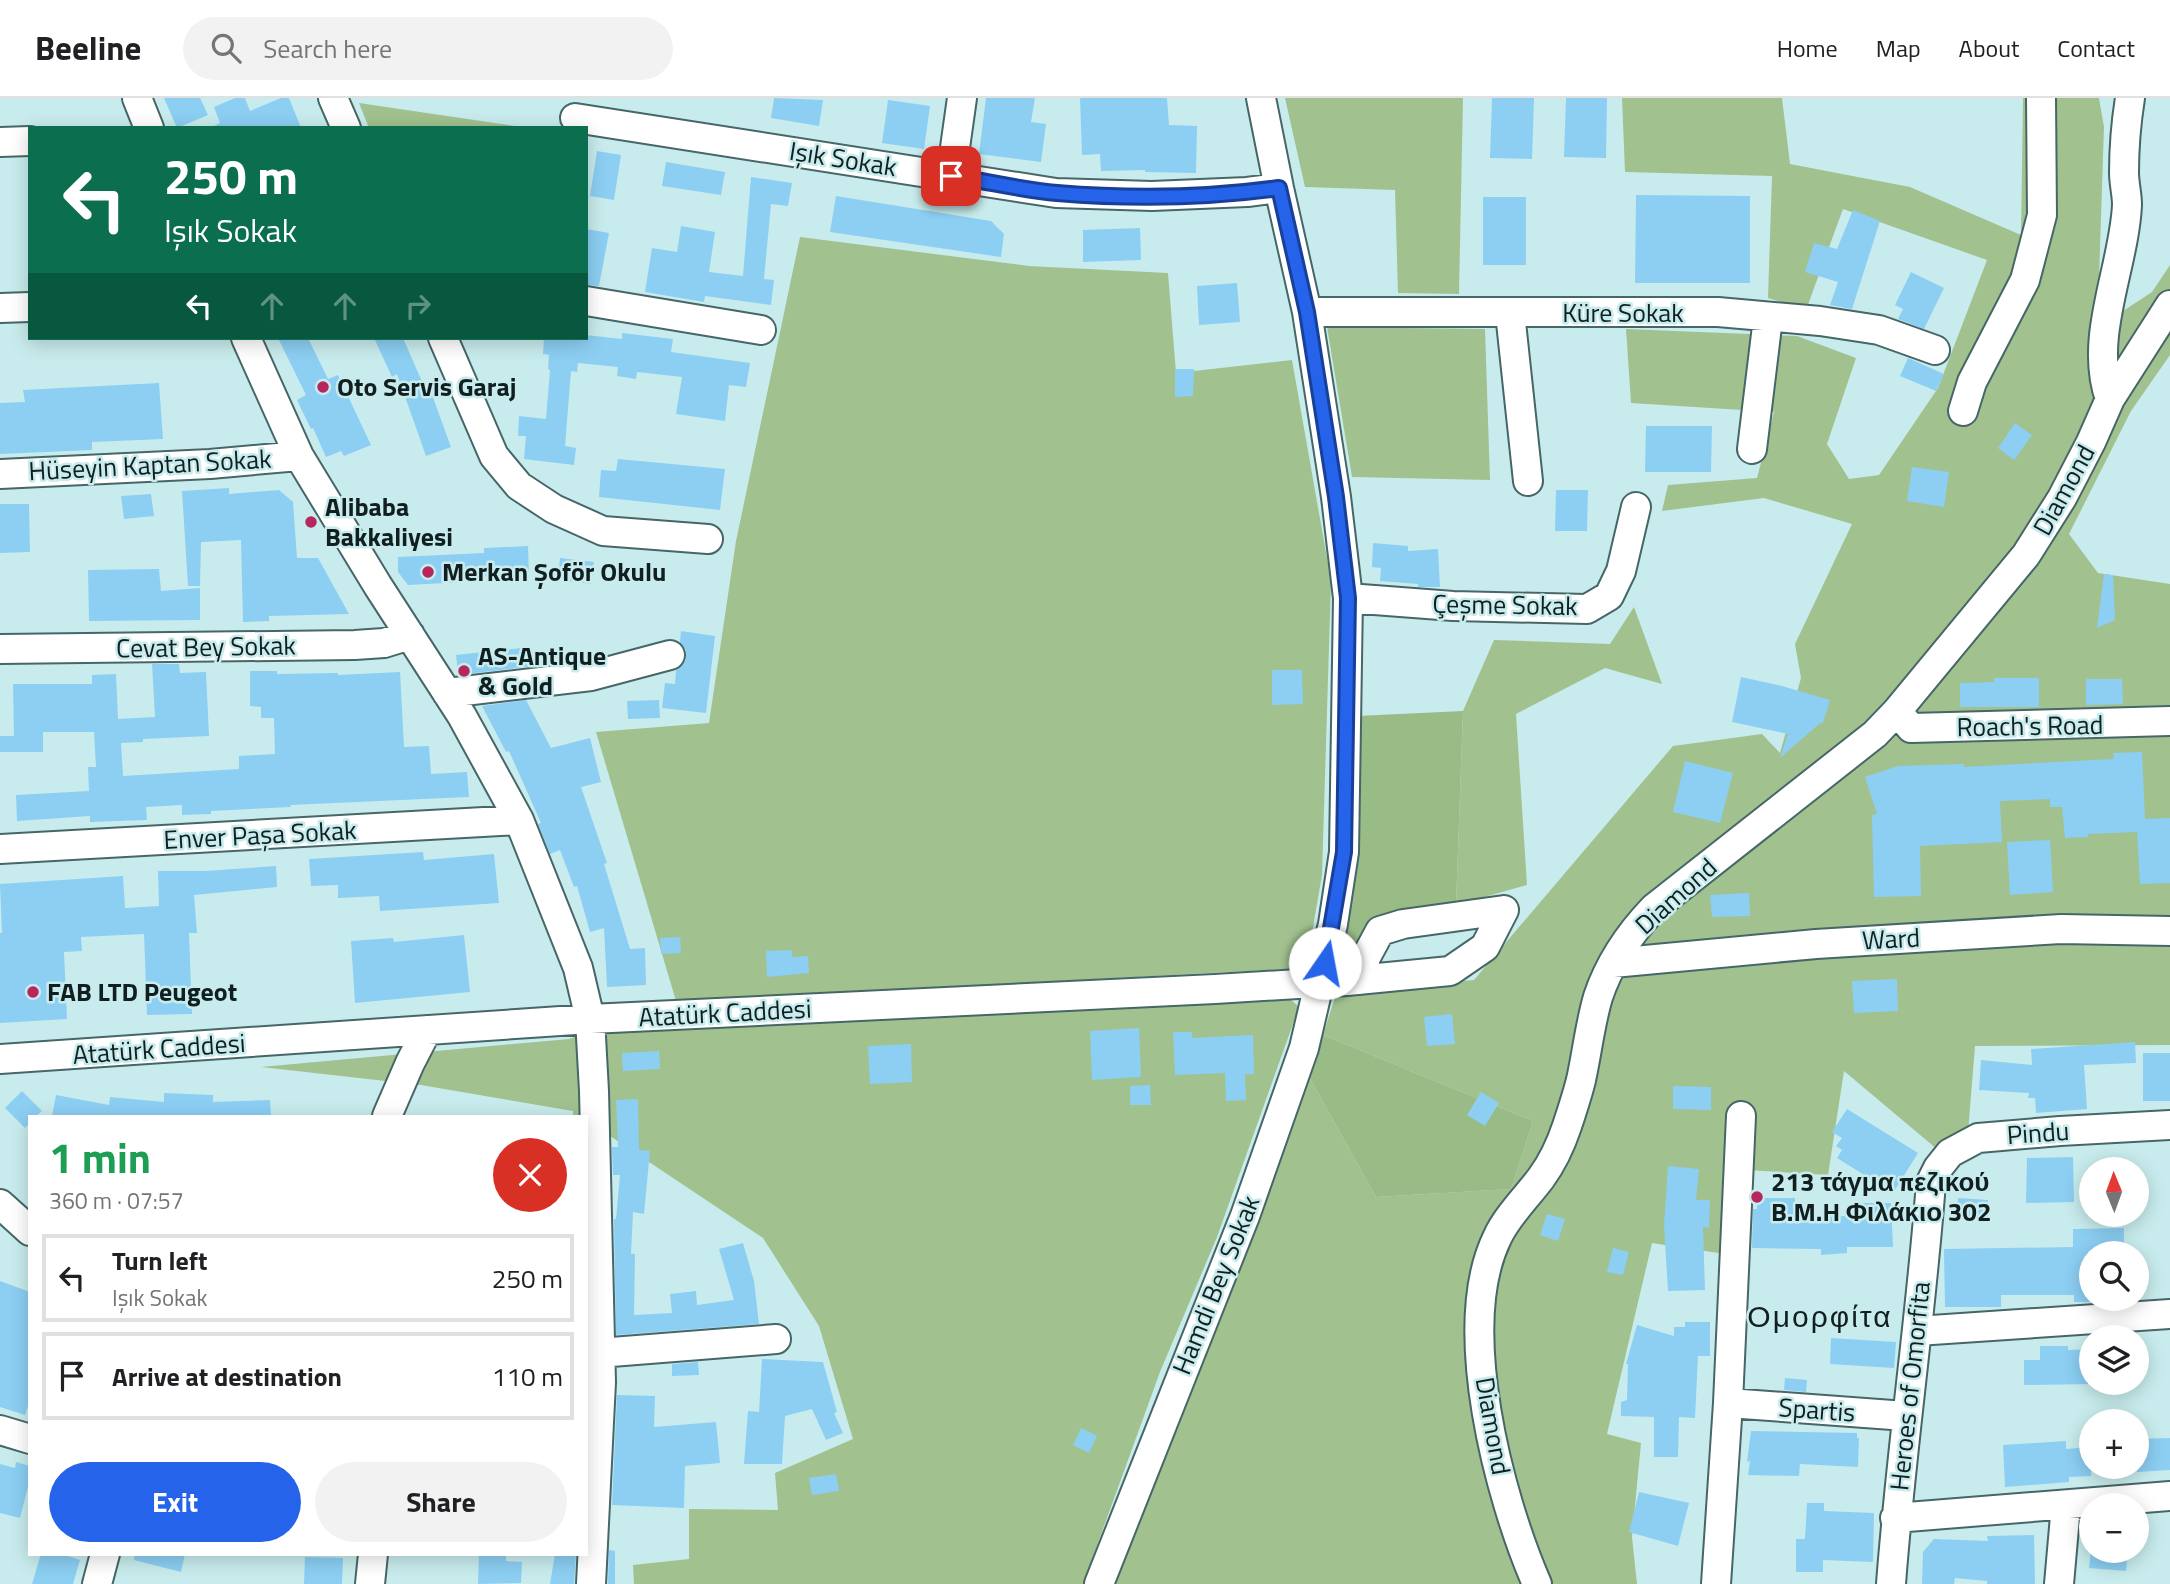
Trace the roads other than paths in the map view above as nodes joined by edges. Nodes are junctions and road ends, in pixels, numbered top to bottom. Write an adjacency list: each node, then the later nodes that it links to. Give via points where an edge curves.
1 (137, 98): 8 (street)
2 (333, 98): 9 (street)
3 (962, 98): 12 (street)
4 (1261, 98): 13 (street, Hamdi Bey Sokak)
5 (2041, 98): 26 (street, via 2042,215 2025,280 1972,382)
6 (2130, 98): 25 (street, via 2124,174 2127,203 2102,342 2104,383)
7 (575, 115): 12 (street, Işık Sokak)
8 (148, 126)
9 (345, 126)
10 (28, 141): 11 (street)
11 (0, 142)
12 (951, 176): 13 (street, Işık Sokak, via 1070,193 1152,196)
13 (1279, 188): 18 (street, Hamdi Bey Sokak)
14 (588, 301): 21 (street)
15 (2170, 305): 25 (street, Diamond)
16 (28, 307): 17 (street)
17 (0, 308)
18 (1307, 312): 19 (street, Küre Sokak); 33 (street, Hamdi Bey Sokak)
19 (1510, 313): 20 (street, Küre Sokak, via 1718,312); 30 (street)
20 (1768, 318): 24 (street, Küre Sokak, via 1879,330); 27 (street)
21 (761, 330)
22 (247, 340): 28 (street)
23 (444, 340): 32 (street, via 494,456 519,486 554,509 603,531)
24 (1935, 350)
25 (2110, 400): 38 (street, Diamond, via 2062,498 2026,555)
26 (1963, 411)
27 (1752, 449)
28 (299, 456): 29 (street, Hüseyin Kaptan Sokak); 34 (street)
29 (0, 474)
30 (1528, 481)
31 (1636, 507): 33 (street, Çeşme Sokak, via 1621,571 1609,596 1587,609)
32 (708, 540)
33 (1348, 598): 45 (street, Hamdi Bey Sokak, via 1344,852)
34 (410, 635): 35 (street, Cevat Bey Sokak, via 355,645); 37 (street)
35 (0, 649)
36 (670, 655): 37 (street, via 591,676)
37 (447, 693): 40 (street)
38 (1897, 712): 39 (street, Roach's Road, via 1910,728); 43 (street, Diamond, via 1654,908)
39 (2170, 721)
40 (519, 820): 41 (street, Enver Paşa Sokak); 46 (street, via 568,938)
41 (0, 849)
42 (2170, 931): 43 (street, Ward, via 2061,929 1816,944)
43 (1613, 963): 73 (street, Diamond, via 1598,999 1563,1137 1542,1176 1497,1238 1482,1292 1482,1385 1504,1488)
44 (1360, 980): 44 (street, Atatürk Caddesi, via 1450,971 1485,947 1504,910 1380,931); 45 (street, Atatürk Caddesi)
45 (1320, 982): 46 (street, Atatürk Caddesi); 72 (street, Hamdi Bey Sokak, via 1304,1048 1245,1216)
46 (590, 1019): 47 (street, Atatürk Caddesi); 53 (street, via 594,1091)
47 (427, 1030): 48 (street, Atatürk Caddesi); 49 (street)
48 (0, 1059)
49 (387, 1115)
50 (1741, 1116): 60 (street)
51 (2170, 1125): 52 (street, Pindu, via 1978,1138 1943,1161)
52 (1931, 1188): 57 (street, Heroes of Omorfita)
53 (591, 1192): 59 (street)
54 (0, 1204): 55 (street)
55 (28, 1229)
56 (2170, 1314): 57 (street)
57 (1917, 1331): 61 (street, Heroes of Omorfita)
58 (776, 1339): 59 (street)
59 (593, 1354): 71 (street, via 601,1382)
60 (1728, 1403): 61 (street, Spartis); 74 (street)
61 (1906, 1416): 66 (street, Heroes of Omorfita)
62 (0, 1430): 63 (street)
63 (28, 1438)
64 (2170, 1496): 65 (street)
65 (2066, 1505): 66 (street); 76 (street)
66 (1895, 1518): 75 (street, Heroes of Omorfita)
67 (104, 1556): 69 (street)
68 (373, 1556): 70 (street)
69 (97, 1584)
70 (370, 1584)
71 (591, 1584)
72 (1099, 1584)
73 (1537, 1584)
74 (1716, 1584)
75 (1891, 1584)
76 (2059, 1584)

